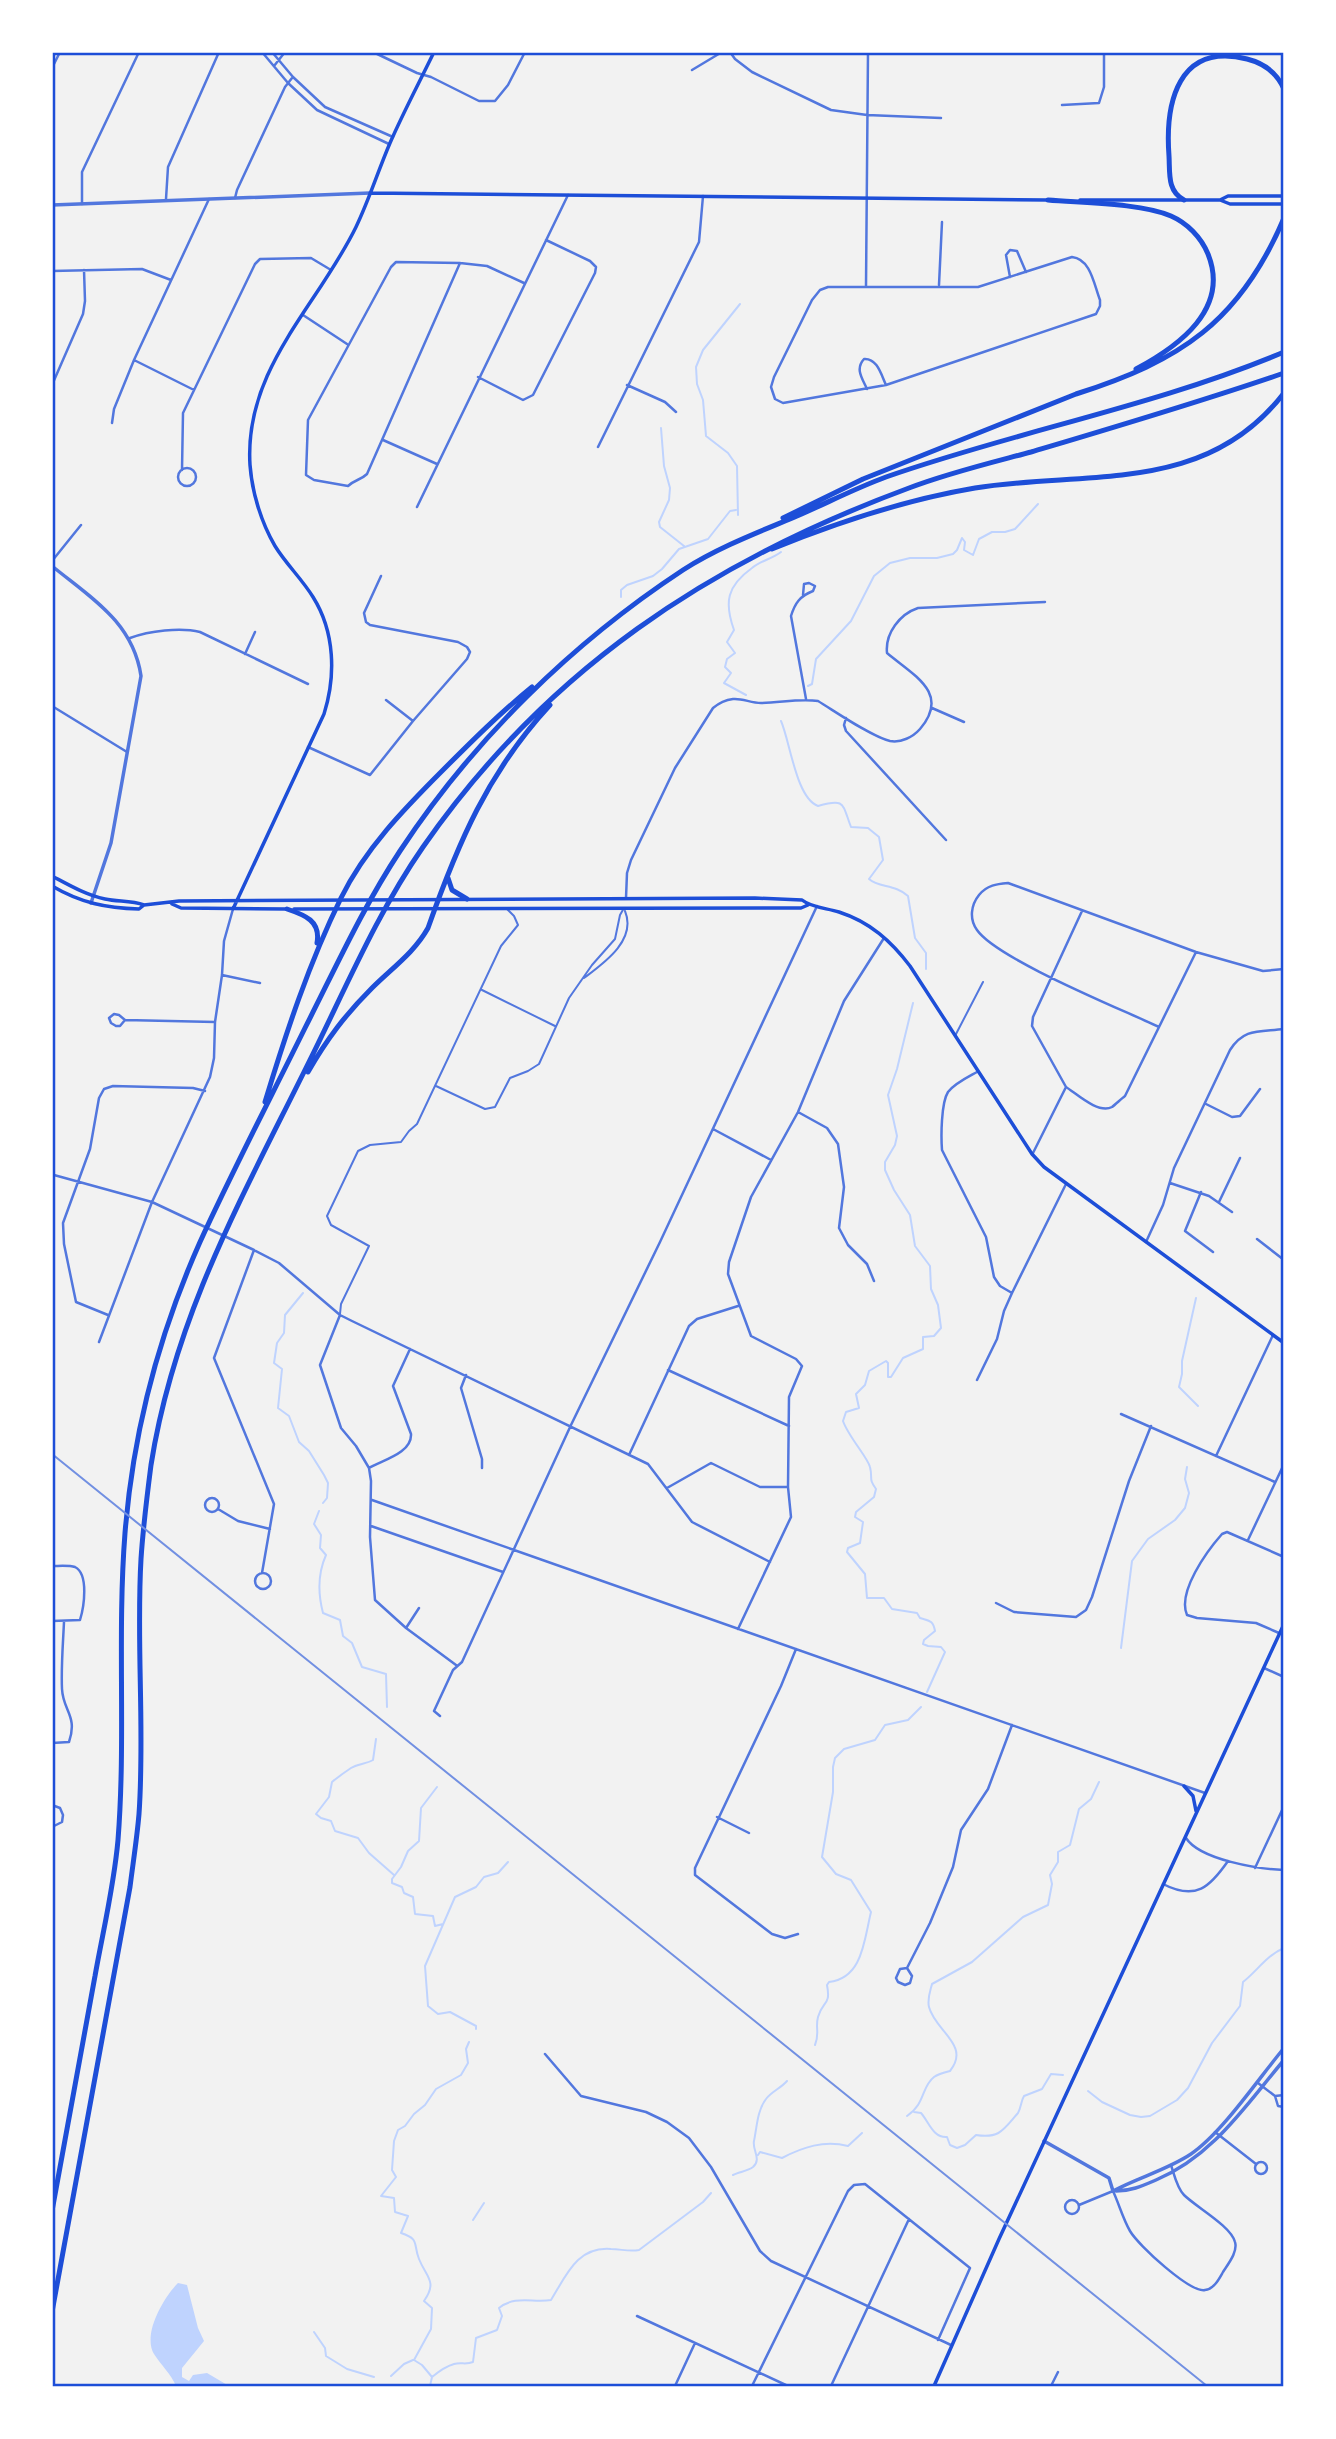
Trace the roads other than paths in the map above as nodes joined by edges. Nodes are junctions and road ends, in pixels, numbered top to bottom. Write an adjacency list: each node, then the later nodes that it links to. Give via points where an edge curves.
1 (60, 52): 16 (street)
2 (139, 52): 38 (street, via 82,172)
3 (219, 52): 34 (street, via 168,167)
4 (262, 52): 15 (street)
5 (272, 52): 14 (street)
6 (285, 52): 14 (street)
7 (373, 52): 18 (street)
8 (434, 52): 18 (main road)
9 (524, 52): 18 (street, via 495,101 479,100)
10 (722, 52): 17 (street)
11 (730, 52): 23 (street, via 752,72 818,106)
12 (867, 52): 23 (street)
13 (1104, 52): 22 (street, via 1099,103)
14 (279, 62): 15 (street); 19 (street)
15 (273, 67): 20 (street)
16 (52, 68)
17 (692, 70)
18 (423, 75): 25 (main road)
19 (293, 77): 20 (street); 25 (street, via 325,107)
20 (288, 83): 26 (street, via 319,111); 31 (street)
21 (1283, 89): 36 (highway, via 1269,68 1232,55 1217,56 1190,70 1175,91 1167,128 1170,181 1173,192)
22 (1062, 106)
23 (867, 115): 24 (street); 32 (street)
24 (941, 118)
25 (393, 137): 26 (main road)
26 (389, 144): 27 (main road)
27 (370, 194): 28 (main road); 31 (street); 47 (main road)
28 (568, 195): 29 (main road); 43 (street)
29 (703, 196): 32 (main road); 62 (street, via 699,242)
30 (1283, 196): 37 (main road)
31 (235, 198): 33 (street)
32 (866, 198): 35 (main road); 52 (street)
33 (209, 199): 34 (street); 50 (street)
34 (166, 200): 38 (street)
35 (1048, 200): 36 (main road); 60 (highway, via 1144,209 1173,217 1198,236 1211,261 1212,294 1198,323 1159,356)
36 (1184, 200): 37 (main road)
37 (1220, 200): 39 (main road)
38 (82, 204): 40 (street)
39 (1283, 204)
40 (52, 205)
41 (1283, 218): 60 (highway, via 1251,281 1210,328 1180,351)
42 (942, 222): 53 (street)
43 (546, 239): 51 (street); 59 (street, via 590,261 595,273 533,395 523,400)
44 (460, 263): 51 (street, via 487,266); 55 (street, via 397,262); 69 (street)
45 (85, 270): 46 (street); 50 (street, via 142,269); 61 (street, via 82,314)
46 (52, 271)
47 (332, 271): 54 (main road); 64 (street, via 311,258 260,259)
48 (1026, 272): 49 (street); 49 (street, via 1017,251 1010,250 1006,255); 63 (street, via 1072,257 1082,260 1100,300 1096,314)
49 (1010, 276): 53 (street, via 978,287)
50 (171, 280): 57 (street)
51 (524, 283): 59 (street)
52 (866, 286): 53 (street); 65 (street, via 820,290 771,387 775,399 783,403)
53 (939, 286)
54 (303, 315): 55 (street); 94 (main road, via 265,377 250,440 253,485 265,526 313,596 330,639 329,699)
55 (349, 345): 69 (street, via 308,420 306,475 348,486 367,474)
56 (1283, 352): 75 (highway, via 1204,381 886,478)
57 (134, 360): 64 (street); 68 (street)
58 (1283, 373): 76 (highway, via 1200,402 912,486 786,538)
59 (478, 377): 71 (street)
60 (1110, 383): 75 (highway, via 863,479)
61 (52, 385)
62 (627, 385): 67 (street); 70 (street)
63 (886, 385): 65 (street); 65 (street, via 875,362 864,359 859,371)
64 (194, 390): 72 (street, via 183,416)
65 (868, 390)
66 (1282, 395): 76 (highway, via 1232,440 1171,467 941,494 849,519)
67 (676, 412)
68 (112, 423)
69 (383, 440): 71 (street)
70 (598, 447)
71 (437, 464): 73 (street)
72 (182, 470): 72 (street, via 179,481 192,484 195,473)
73 (417, 507)
74 (80, 525): 77 (street)
75 (720, 549): 83 (highway, via 683,570)
76 (756, 556): 85 (highway, via 706,581 653,616)
77 (52, 563): 82 (street)
78 (381, 576): 92 (street, via 364,619 370,625 457,642 470,652)
79 (803, 595): 88 (street, via 791,616)
80 (1045, 601): 90 (street, via 918,608 900,618 888,640 887,653 929,690)
81 (255, 632): 84 (street)
82 (130, 638): 84 (street, via 191,630); 95 (street, via 141,676)
83 (575, 651): 101 (highway, via 486,726 401,812); 141 (highway, via 453,780 399,853 359,921)
84 (245, 654): 86 (street)
85 (580, 673): 97 (highway, via 498,770); 142 (highway, via 524,725 461,795 420,852 380,920)
86 (308, 684)
87 (386, 699): 92 (street)
88 (806, 699): 91 (street); 103 (street, via 772,703 729,699 713,708 675,768 631,860)
89 (52, 706): 95 (street)
90 (932, 708): 91 (street, via 921,728 897,741); 93 (street)
91 (846, 718): 96 (street, via 846,731)
92 (413, 721): 94 (street, via 370,775)
93 (964, 722)
94 (308, 747): 105 (main road)
95 (128, 753): 100 (street, via 111,843)
96 (946, 840)
97 (449, 871): 102 (highway, via 450,887); 104 (highway)
98 (52, 876): 100 (main road)
99 (52, 886): 107 (main road)
100 (93, 896): 107 (street); 108 (main road)
101 (340, 899): 104 (main road); 105 (main road); 115 (highway)
102 (467, 899): 103 (main road); 104 (main road)
103 (626, 899): 109 (main road, via 785,899); 112 (main road)
104 (439, 900): 116 (highway)
105 (237, 901): 106 (main road); 113 (main road)
106 (170, 903): 108 (main road); 113 (main road, via 181,908)
107 (90, 904): 108 (main road, via 119,909)
108 (144, 905)
109 (808, 905): 110 (main road); 112 (main road)
110 (817, 906): 118 (main road, via 866,923); 143 (street)
111 (504, 908): 112 (main road); 116 (main road); 127 (lane, via 518,925 501,946)
112 (624, 908): 124 (lane, via 615,939); 124 (lane, via 623,942)
113 (233, 909): 114 (main road); 122 (street, via 224,941)
114 (287, 909): 115 (main road); 120 (highway, via 309,918 316,927 318,940)
115 (337, 909): 116 (main road); 120 (highway)
116 (435, 909): 142 (highway, via 421,941 330,1034)
117 (1082, 911): 119 (street); 123 (street); 123 (street, via 1008,883 984,889 977,897 972,914 976,929 1011,957)
118 (884, 938): 133 (main road, via 910,966); 140 (street, via 844,1001)
119 (1196, 952): 121 (street, via 1263,971); 131 (street)
120 (310, 966): 141 (highway)
121 (1283, 969)
122 (222, 975): 126 (street); 129 (street)
123 (1052, 976): 131 (street); 136 (street, via 1032,1026)
124 (583, 979): 130 (lane)
125 (983, 982): 133 (lane)
126 (260, 983)
127 (481, 990): 130 (lane); 135 (lane)
128 (125, 1020): 129 (street)
129 (215, 1022): 138 (street, via 214,1058)
130 (555, 1026): 135 (lane, via 538,1063 510,1078 491,1109)
131 (1159, 1027): 136 (street, via 1125,1096 1112,1107 1098,1107)
132 (1283, 1029): 139 (street, via 1247,1033 1237,1039)
133 (954, 1037): 134 (main road)
134 (977, 1072): 144 (main road); 161 (street, via 953,1087 945,1100 942,1150 986,1237 994,1277)
135 (435, 1086): 164 (lane, via 417,1124 401,1142 358,1151 327,1216 331,1225 369,1246)
136 (1066, 1087): 144 (street)
137 (1259, 1089): 139 (street, via 1240,1116)
138 (205, 1091): 148 (street, via 104,1089); 152 (street)
139 (1205, 1104): 149 (street)
140 (798, 1112): 146 (street); 160 (street, via 827,1128 838,1143 844,1187 839,1228 867,1264)
141 (262, 1116): 241 (highway, via 182,1282 144,1409 125,1531 118,1843)
142 (280, 1120): 245 (highway, via 196,1298 172,1369 151,1468 141,1558 139,1816)
143 (713, 1129): 146 (street); 173 (street)
144 (1032, 1154): 150 (main road)
145 (1240, 1158): 153 (street)
146 (771, 1160): 162 (street, via 744,1212 729,1262)
147 (54, 1175): 148 (street)
148 (77, 1181): 152 (street); 163 (street, via 63,1223 76,1302)
149 (1170, 1183): 151 (street); 156 (street)
150 (1066, 1184): 156 (main road); 161 (street)
151 (1201, 1192): 153 (street); 158 (street, via 1185,1231)
152 (152, 1202): 157 (street); 163 (street)
153 (1219, 1202): 154 (street)
154 (1232, 1212)
155 (1257, 1239): 159 (street)
156 (1146, 1242): 165 (main road)
157 (254, 1250): 164 (street, via 285,1268); 187 (street, via 214,1358 274,1503)
158 (1213, 1252)
159 (1283, 1259)
160 (874, 1281)
161 (1013, 1293): 171 (street)
162 (738, 1306): 169 (street, via 689,1326); 174 (street, via 751,1336 802,1366 789,1397)
163 (108, 1315): 166 (street)
164 (340, 1315): 168 (street); 179 (street, via 321,1358 321,1373 341,1428)
165 (1273, 1335): 167 (main road); 177 (street)
166 (99, 1342)
167 (1283, 1343)
168 (410, 1349): 170 (street); 179 (street, via 393,1386 411,1441 407,1448)
169 (668, 1370): 174 (street); 176 (street)
170 (466, 1375): 173 (street); 180 (street, via 461,1388)
171 (977, 1380)
172 (1121, 1414): 175 (street)
173 (571, 1425): 176 (street); 189 (street)
174 (789, 1426): 182 (street)
175 (1151, 1426): 177 (street); 195 (street, via 1086,1610 1076,1617 1014,1612)
176 (629, 1455): 183 (street, via 648,1464)
177 (1216, 1456): 181 (street)
178 (1283, 1464): 181 (street)
179 (369, 1468): 184 (street)
180 (482, 1468)
181 (1275, 1482): 188 (street)
182 (788, 1487): 183 (street, via 760,1487 711,1463); 191 (street, via 791,1517)
183 (667, 1488): 191 (street, via 692,1522)
184 (372, 1500): 186 (street); 189 (street)
185 (218, 1509): 185 (street, via 215,1499 205,1502 209,1513); 187 (street, via 238,1521)
186 (370, 1525): 193 (street); 200 (street, via 375,1600)
187 (270, 1529): 194 (street)
188 (1248, 1541): 190 (street); 202 (street, via 1222,1534 1188,1586 1184,1612 1197,1618 1256,1623)
189 (514, 1549): 193 (street); 201 (street)
190 (1283, 1557)
191 (770, 1562): 201 (street)
192 (52, 1566): 198 (street, via 72,1566 83,1575 80,1620)
193 (503, 1572): 204 (street)
194 (262, 1573): 194 (street, via 256,1583 266,1588 270,1576)
195 (996, 1603)
196 (419, 1608): 200 (street)
197 (52, 1622): 198 (street)
198 (64, 1622): 209 (street, via 62,1688 71,1714 71,1733 69,1742)
199 (1283, 1624): 202 (main road)
200 (406, 1628): 204 (street)
201 (738, 1629): 203 (street)
202 (1279, 1633): 205 (main road)
203 (796, 1649): 208 (street); 215 (street)
204 (457, 1665): 207 (street, via 434,1711)
205 (1263, 1668): 206 (street); 211 (main road)
206 (1283, 1677)
207 (440, 1716)
208 (1012, 1725): 210 (street); 224 (street, via 991,1782 961,1830 952,1869)
209 (52, 1743)
210 (1184, 1786): 211 (street); 214 (main road, via 1193,1796)
211 (1205, 1793): 214 (main road)
212 (52, 1805): 216 (street, via 63,1815 62,1822)
213 (1283, 1806): 220 (street)
214 (1196, 1813): 218 (main road)
215 (717, 1817): 217 (street); 223 (street, via 695,1875 772,1934 785,1938)
216 (52, 1827)
217 (749, 1833)
218 (1185, 1836): 219 (street, via 1192,1846); 222 (main road)
219 (1228, 1861): 220 (street); 222 (street, via 1207,1886 1186,1891)
220 (1255, 1868): 221 (street)
221 (1283, 1870)
222 (1163, 1884): 235 (main road)
223 (798, 1934)
224 (907, 1968): 224 (street, via 900,1969 896,1978 905,1985 912,1976)
225 (1283, 2048): 228 (street)
226 (545, 2054): 243 (street, via 581,2096 646,2112 689,2138 760,2251)
227 (1283, 2060): 229 (street)
228 (1256, 2081): 229 (street); 233 (street)
229 (1262, 2086): 231 (street); 234 (street)
230 (1283, 2095): 231 (street)
231 (1275, 2096): 232 (street)
232 (1283, 2107)
233 (1215, 2132): 234 (street); 237 (street)
234 (1221, 2137): 236 (street); 238 (street)
235 (1044, 2141): 239 (street, via 1109,2178); 249 (main road)
236 (1256, 2164)
237 (1171, 2165): 238 (street); 239 (street)
238 (1174, 2173): 239 (street, via 1130,2191); 239 (street, via 1181,2193 1235,2242 1231,2260 1208,2290 1188,2286 1144,2248 1130,2232)
239 (1113, 2191): 240 (street)
240 (1079, 2205): 240 (street, via 1069,2200 1065,2209 1075,2213)
241 (52, 2211)
242 (909, 2219): 243 (street, via 865,2184 854,2185); 244 (street); 247 (street, via 970,2268)
243 (806, 2277): 244 (street); 251 (street)
244 (868, 2307): 247 (street); 255 (street)
245 (52, 2312)
246 (637, 2316): 248 (street)
247 (938, 2340): 249 (street)
248 (695, 2343): 251 (street); 252 (street)
249 (951, 2345): 256 (main road)
250 (1058, 2372): 257 (street)
251 (759, 2373): 253 (street); 254 (street)
252 (675, 2386)
253 (752, 2386)
254 (788, 2386)
255 (831, 2386)
256 (934, 2386)
257 (1051, 2386)

